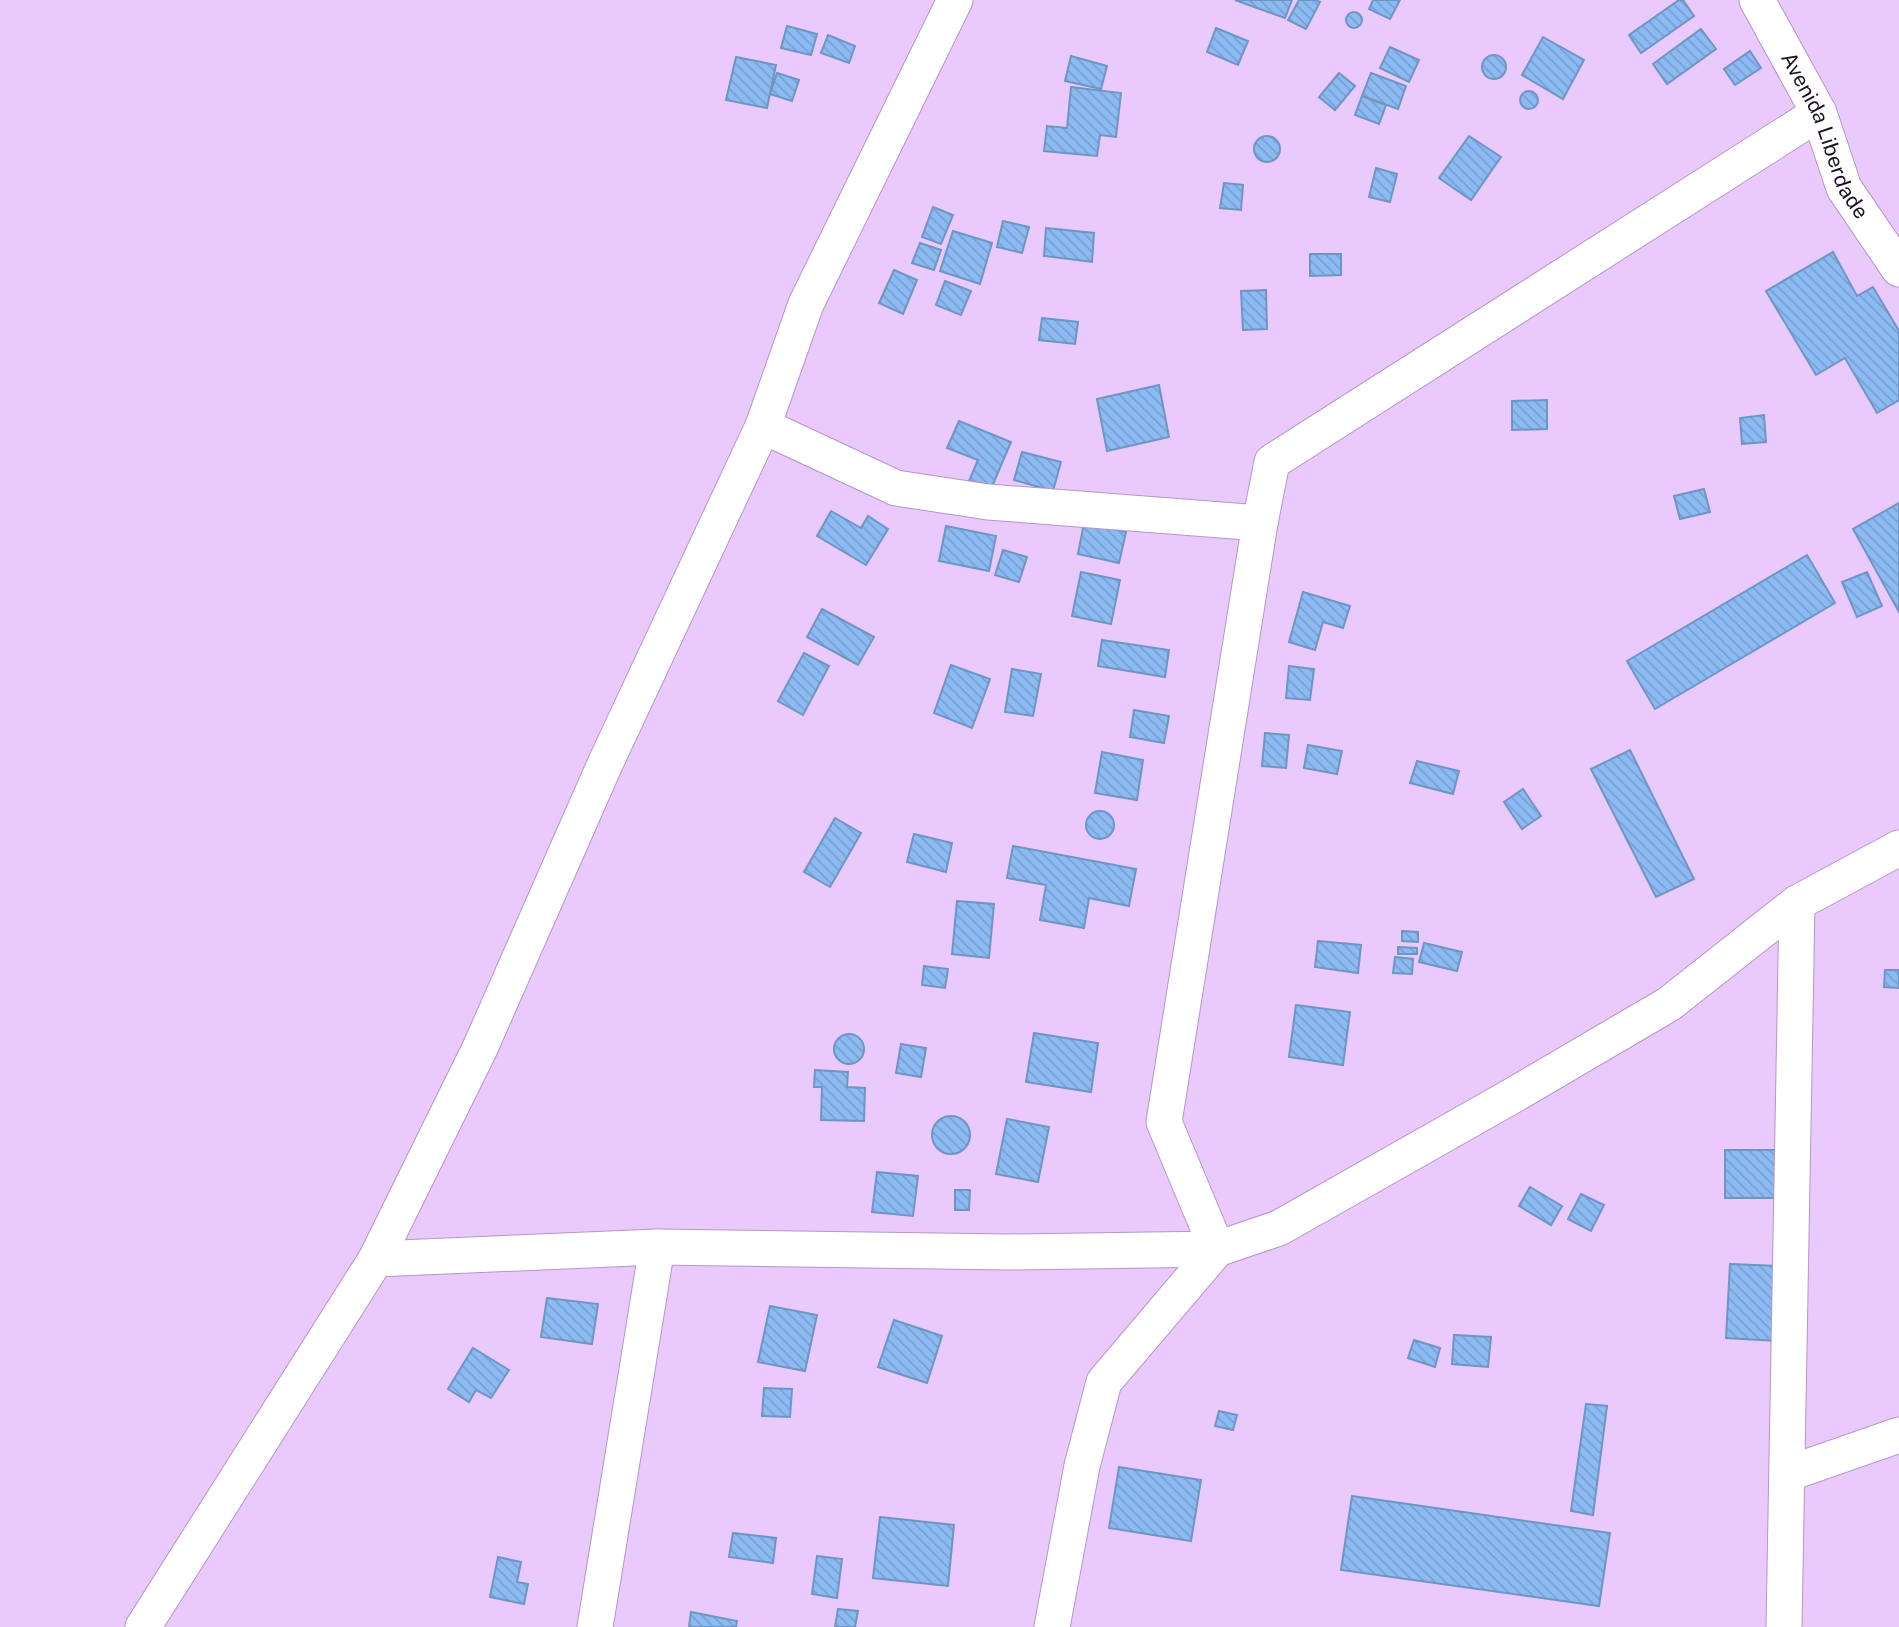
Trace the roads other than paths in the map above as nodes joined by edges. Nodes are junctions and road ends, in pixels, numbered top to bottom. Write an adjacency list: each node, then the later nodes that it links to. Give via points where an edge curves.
1 (955, 0): 6 (street, via 806,304)
2 (1757, 0): 3 (street, Avenida Liberdade)
3 (1819, 113): 4 (street, Avenida Liberdade, via 1844,188); 7 (street, via 1272,462)
4 (1888, 227): 5 (street, Avenida Liberdade)
5 (1899, 269)
6 (763, 426): 7 (street, via 896,488 988,502); 12 (street, via 605,764 480,1048)
7 (1260, 523): 11 (street, via 1164,1122)
8 (1899, 848): 9 (street)
9 (1797, 903): 11 (street, via 1669,1004 1279,1228); 14 (street)
10 (657, 1247): 11 (street, via 1008,1252); 12 (street); 16 (street)
11 (1217, 1249): 17 (street, via 1104,1382 1082,1466)
12 (376, 1259): 15 (street)
13 (1899, 1435): 14 (street)
14 (1787, 1474): 18 (street)
15 (143, 1627)
16 (595, 1627)
17 (1052, 1627)
18 (1784, 1627)

